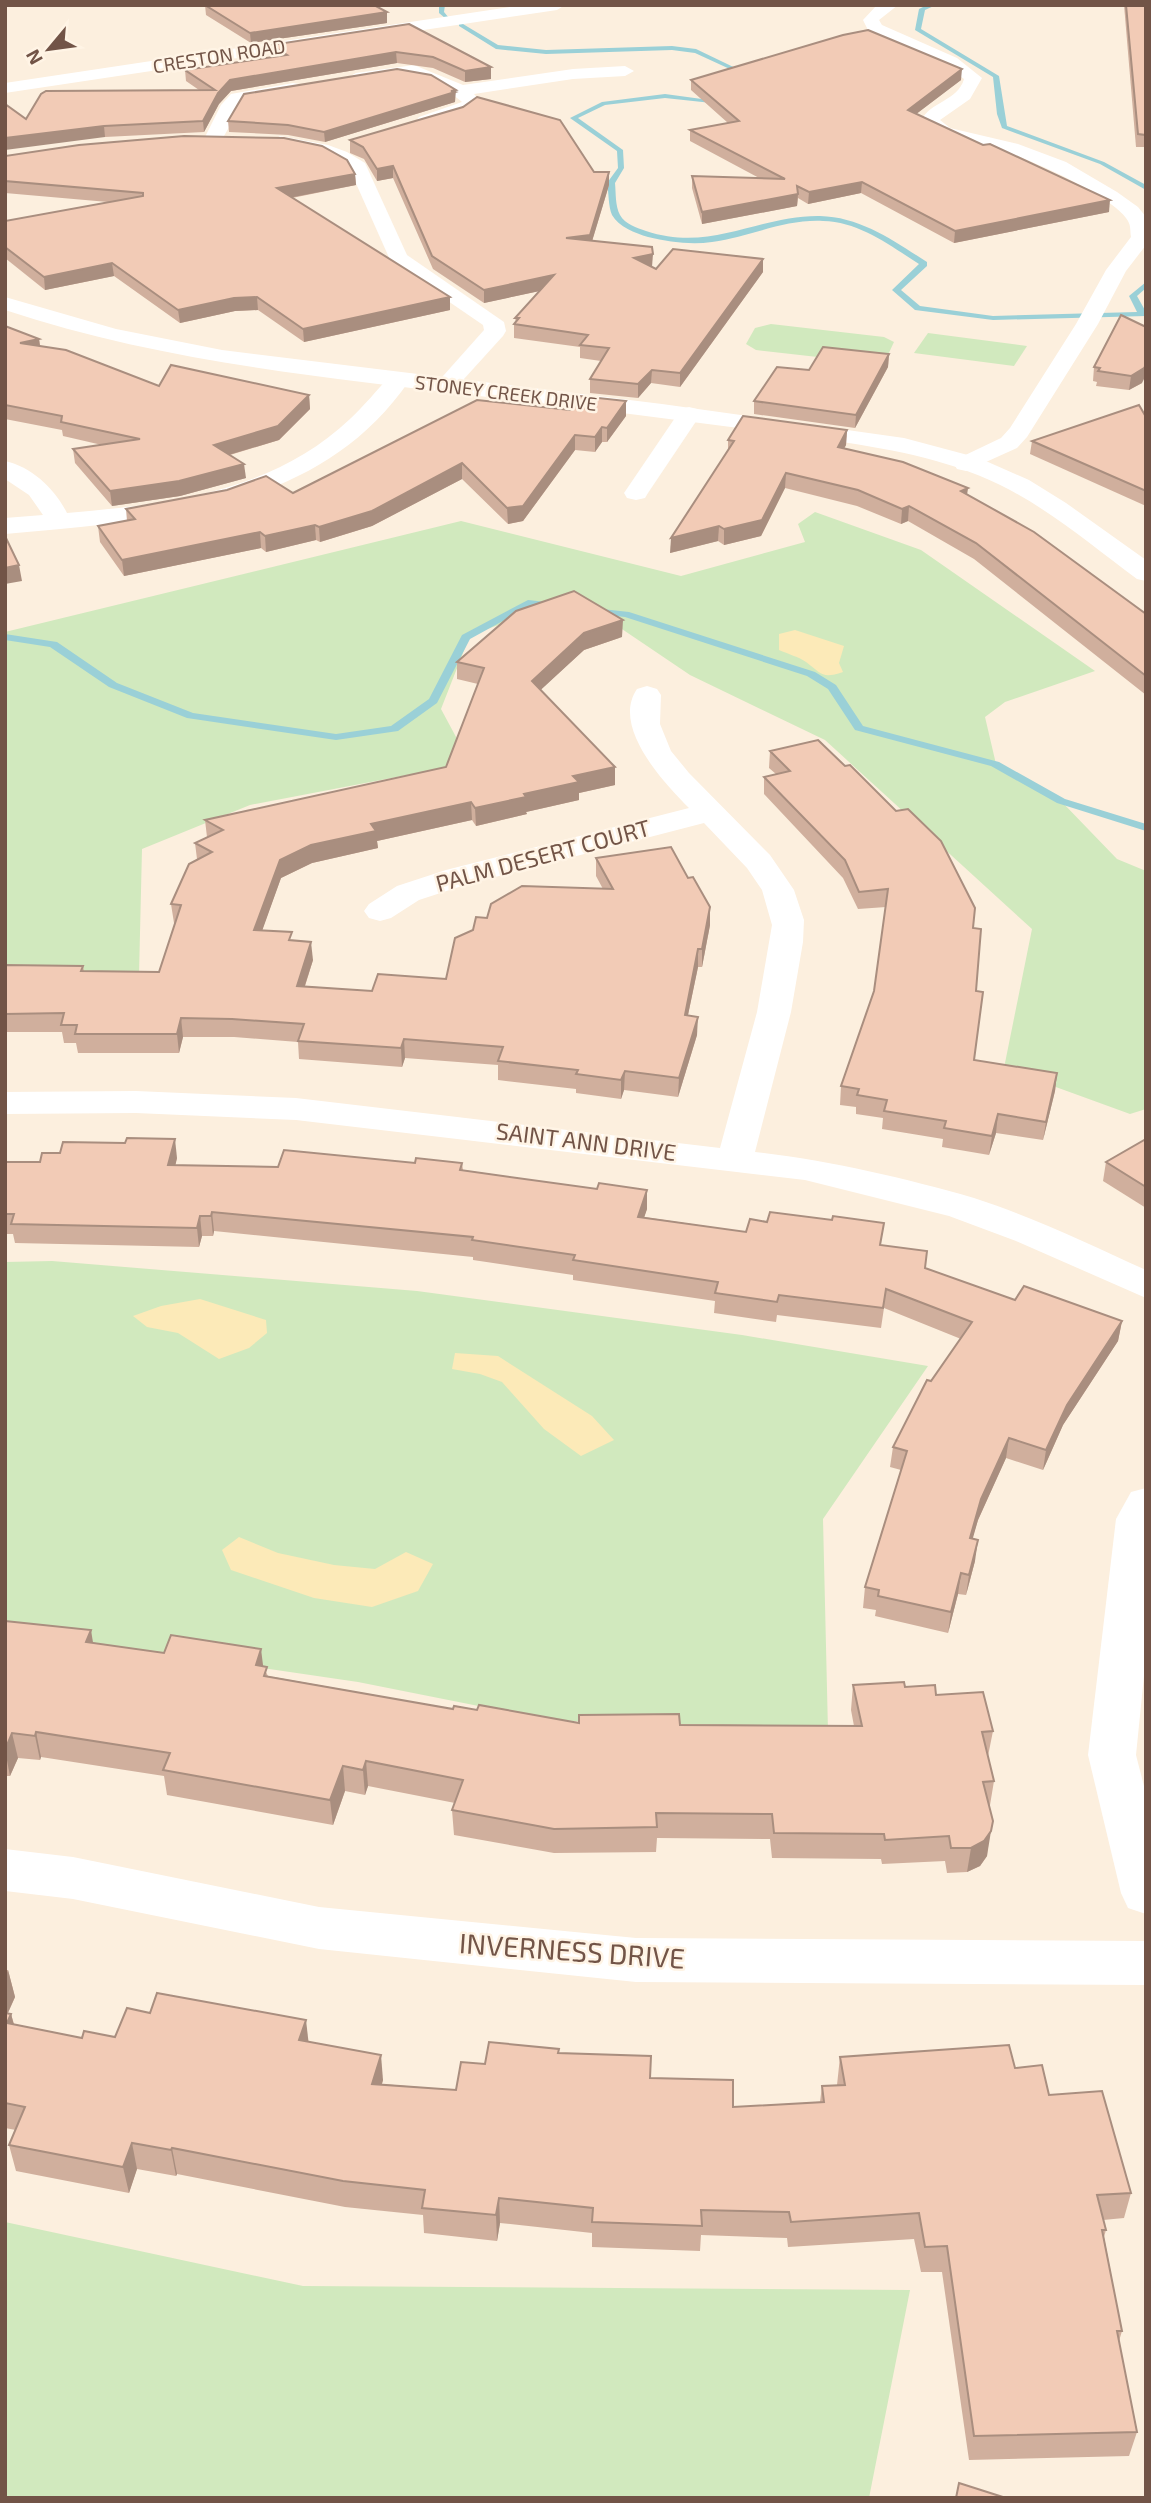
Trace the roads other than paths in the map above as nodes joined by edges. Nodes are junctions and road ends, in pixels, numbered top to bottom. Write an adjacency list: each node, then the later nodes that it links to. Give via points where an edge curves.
1 (557, 5): 6 (street, CRESTON ROAD)
2 (890, 5): 19 (street, via 871,20 875,28 950,61 974,78 965,94 932,116 934,127 1059,166 1111,196 1140,223 1141,237 1116,270 1019,432 1009,443)
3 (625, 71): 7 (street)
4 (342, 80): 7 (street, via 414,70)
5 (316, 84): 10 (street, via 237,98)
6 (5, 88)
7 (461, 91): 8 (street, via 472,102 466,108)
8 (406, 127)
9 (260, 140): 14 (street)
10 (212, 141): 11 (street); 12 (street)
11 (236, 141)
12 (187, 142)
13 (355, 143): 14 (street)
14 (329, 150): 17 (street, via 358,167 398,258 493,322 495,331)
15 (5, 303): 16 (street, STONEY CREEK DRIVE, via 136,343 248,363)
16 (398, 380): 17 (street, STONEY CREEK DRIVE); 22 (street, via 345,437 304,467 265,485 195,505)
17 (446, 386): 18 (street, STONEY CREEK DRIVE)
18 (689, 414): 19 (street, STONEY CREEK DRIVE, via 878,441); 21 (street)
19 (966, 464): 24 (street, STONEY CREEK DRIVE, via 1004,477)
20 (5, 468): 22 (street, via 36,486 52,504)
21 (636, 493)
22 (58, 521): 23 (street)
23 (5, 526)
24 (1146, 573)
25 (647, 695): 26 (street, via 643,708 648,733 662,760)
26 (709, 812): 27 (street, PALM DESERT COURT, via 457,877 408,893); 29 (street, via 738,836 766,869 782,896 789,922 779,993)
27 (380, 911)
28 (5, 1103): 29 (street, SAINT ANN DRIVE, via 136,1102 296,1109)
29 (735, 1159): 30 (street, SAINT ANN DRIVE, via 829,1174 961,1207 1028,1231)
30 (1146, 1285)
31 (1146, 1503): 33 (street, via 1138,1519 1112,1755)
32 (5, 1870): 34 (street, INVERNESS DRIVE, via 73,1878 319,1928 636,1960)
33 (1146, 1893)
34 (1146, 1963)

